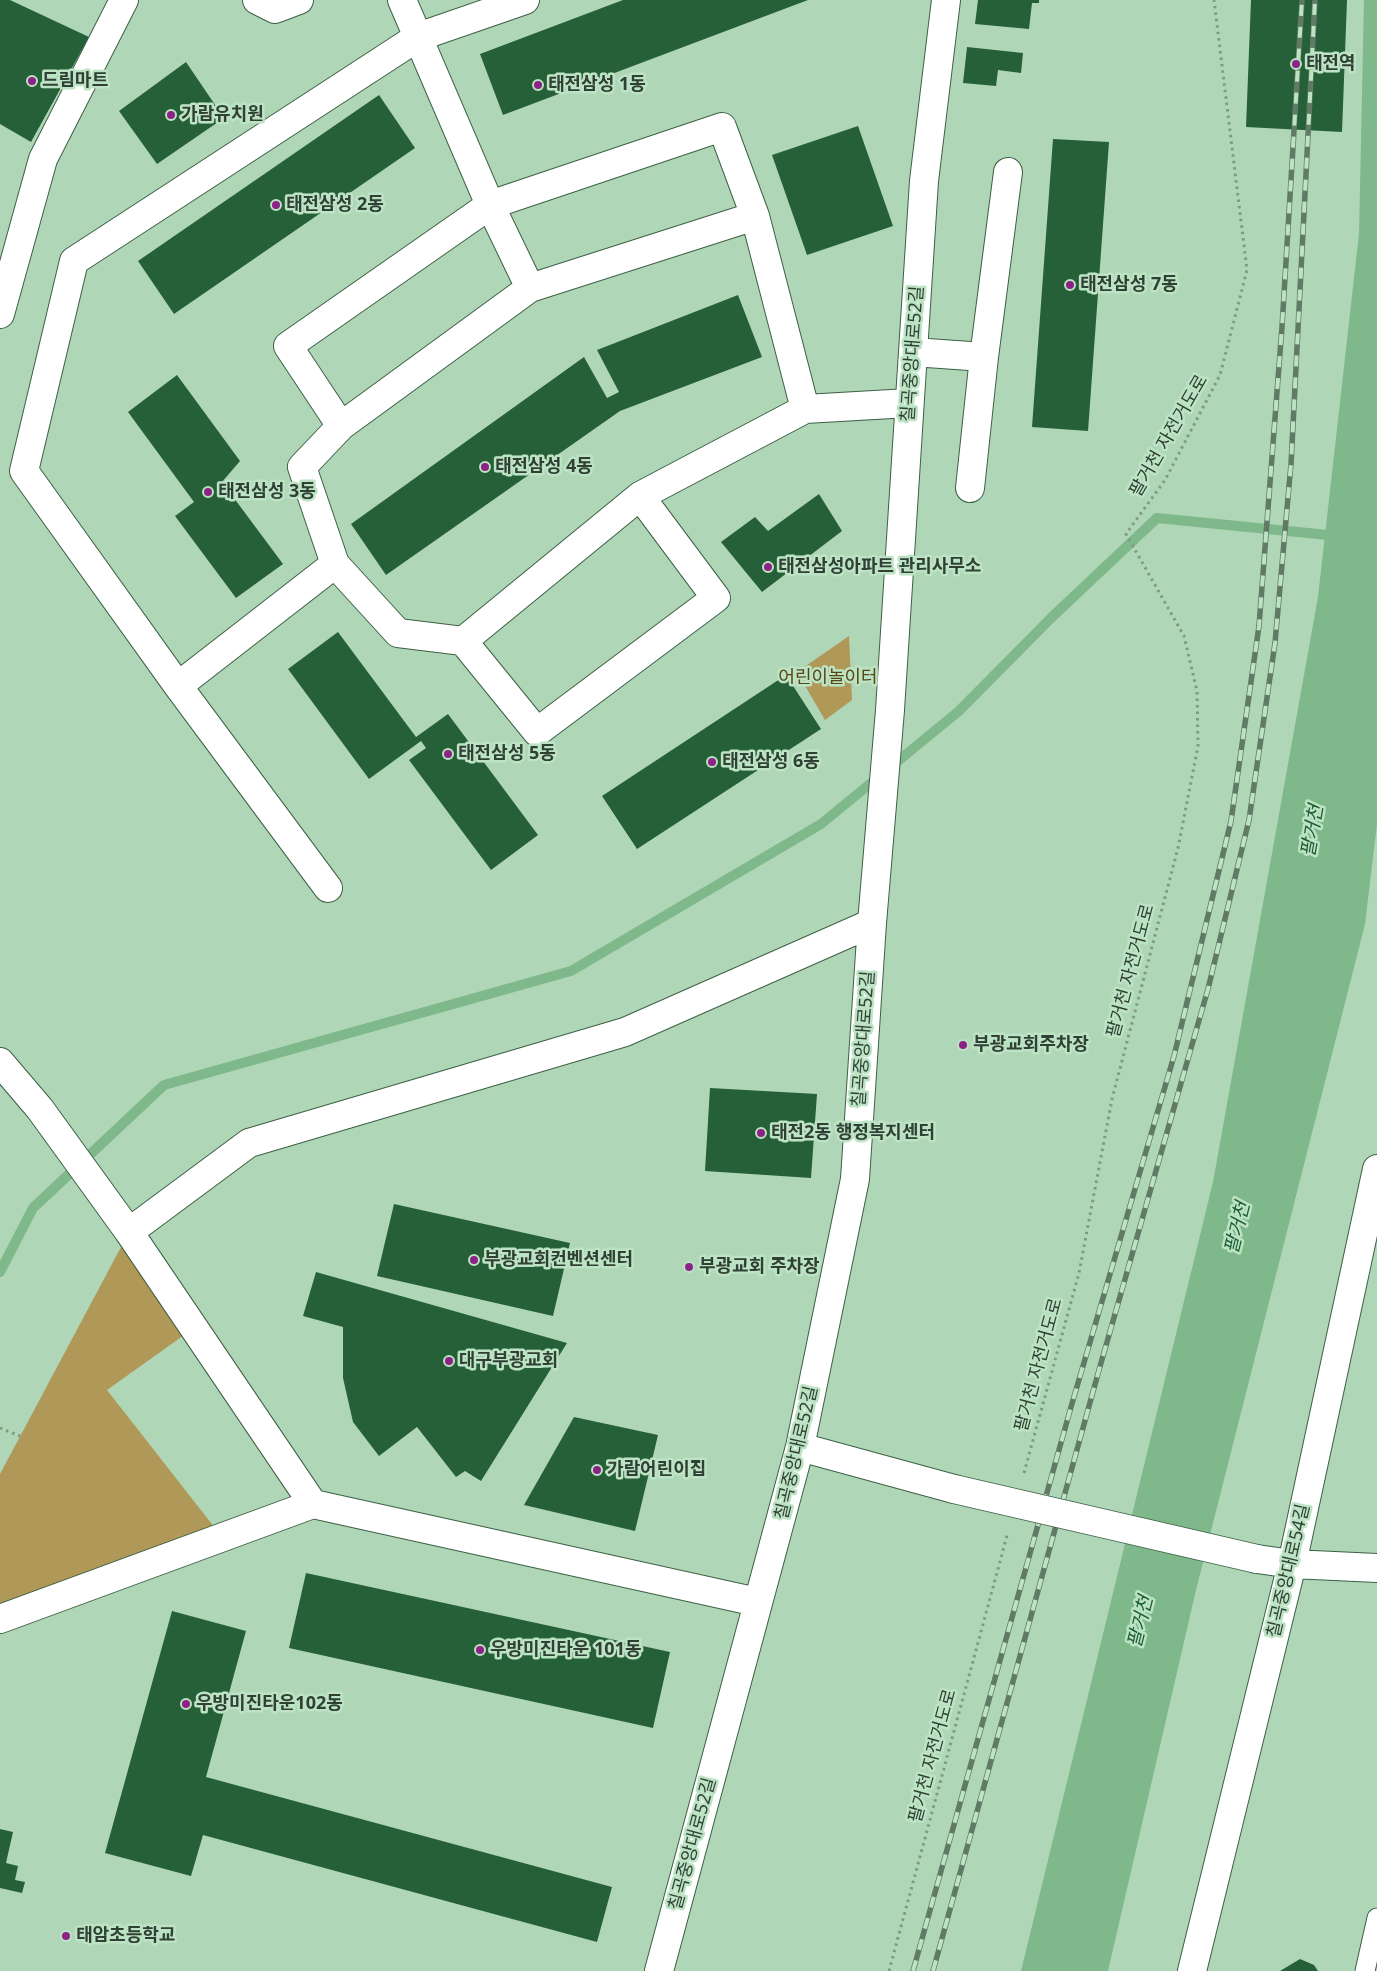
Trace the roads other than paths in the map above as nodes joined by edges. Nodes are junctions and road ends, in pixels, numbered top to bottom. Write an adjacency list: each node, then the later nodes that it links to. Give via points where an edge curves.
1 (124, 0): 12 (street, via 43,159)
2 (257, 0): 3 (street, via 275,8)
3 (299, 0)
4 (402, 0): 7 (street)
5 (524, 0): 7 (street)
6 (946, 0): 13 (street, 칠곡중앙대로52길, via 924,181)
7 (418, 37): 9 (street); 22 (street, via 74,261 24,471)
8 (1008, 172): 14 (street)
9 (490, 205): 10 (street, via 722,127); 11 (street); 17 (street, via 288,346)
10 (755, 216): 11 (street); 16 (street)
11 (530, 288): 17 (street)
12 (0, 314)
13 (913, 352): 14 (street); 15 (street, 칠곡중앙대로52길)
14 (984, 357): 18 (street)
15 (909, 403): 16 (street); 24 (street, 칠곡중앙대로52길, via 890,710)
16 (805, 409): 19 (street)
17 (341, 426): 20 (street, via 302,467)
18 (970, 488)
19 (640, 496): 21 (street); 21 (street, via 716,598 537,732)
20 (334, 564): 21 (street, via 398,633); 22 (street)
21 (463, 641)
22 (178, 686): 23 (street)
23 (328, 888)
24 (872, 923): 27 (street, via 625,1032 249,1143); 28 (street, 칠곡중앙대로52길, via 855,1179)
25 (0, 1062): 27 (street, via 40,1109)
26 (1377, 1169): 30 (street, 칠곡중앙대로54길)
27 (129, 1232): 29 (street)
28 (800, 1447): 30 (street, bridge, via 954,1488); 32 (street, 칠곡중앙대로52길)
29 (313, 1504): 32 (street); 33 (street)
30 (1292, 1564): 31 (street); 36 (street, 칠곡중앙대로54길)
31 (1377, 1568)
32 (757, 1602): 35 (street, 칠곡중앙대로52길)
33 (0, 1619)
34 (1377, 1918): 37 (lane)
35 (659, 1971)
36 (1192, 1971)
37 (1365, 1971)

